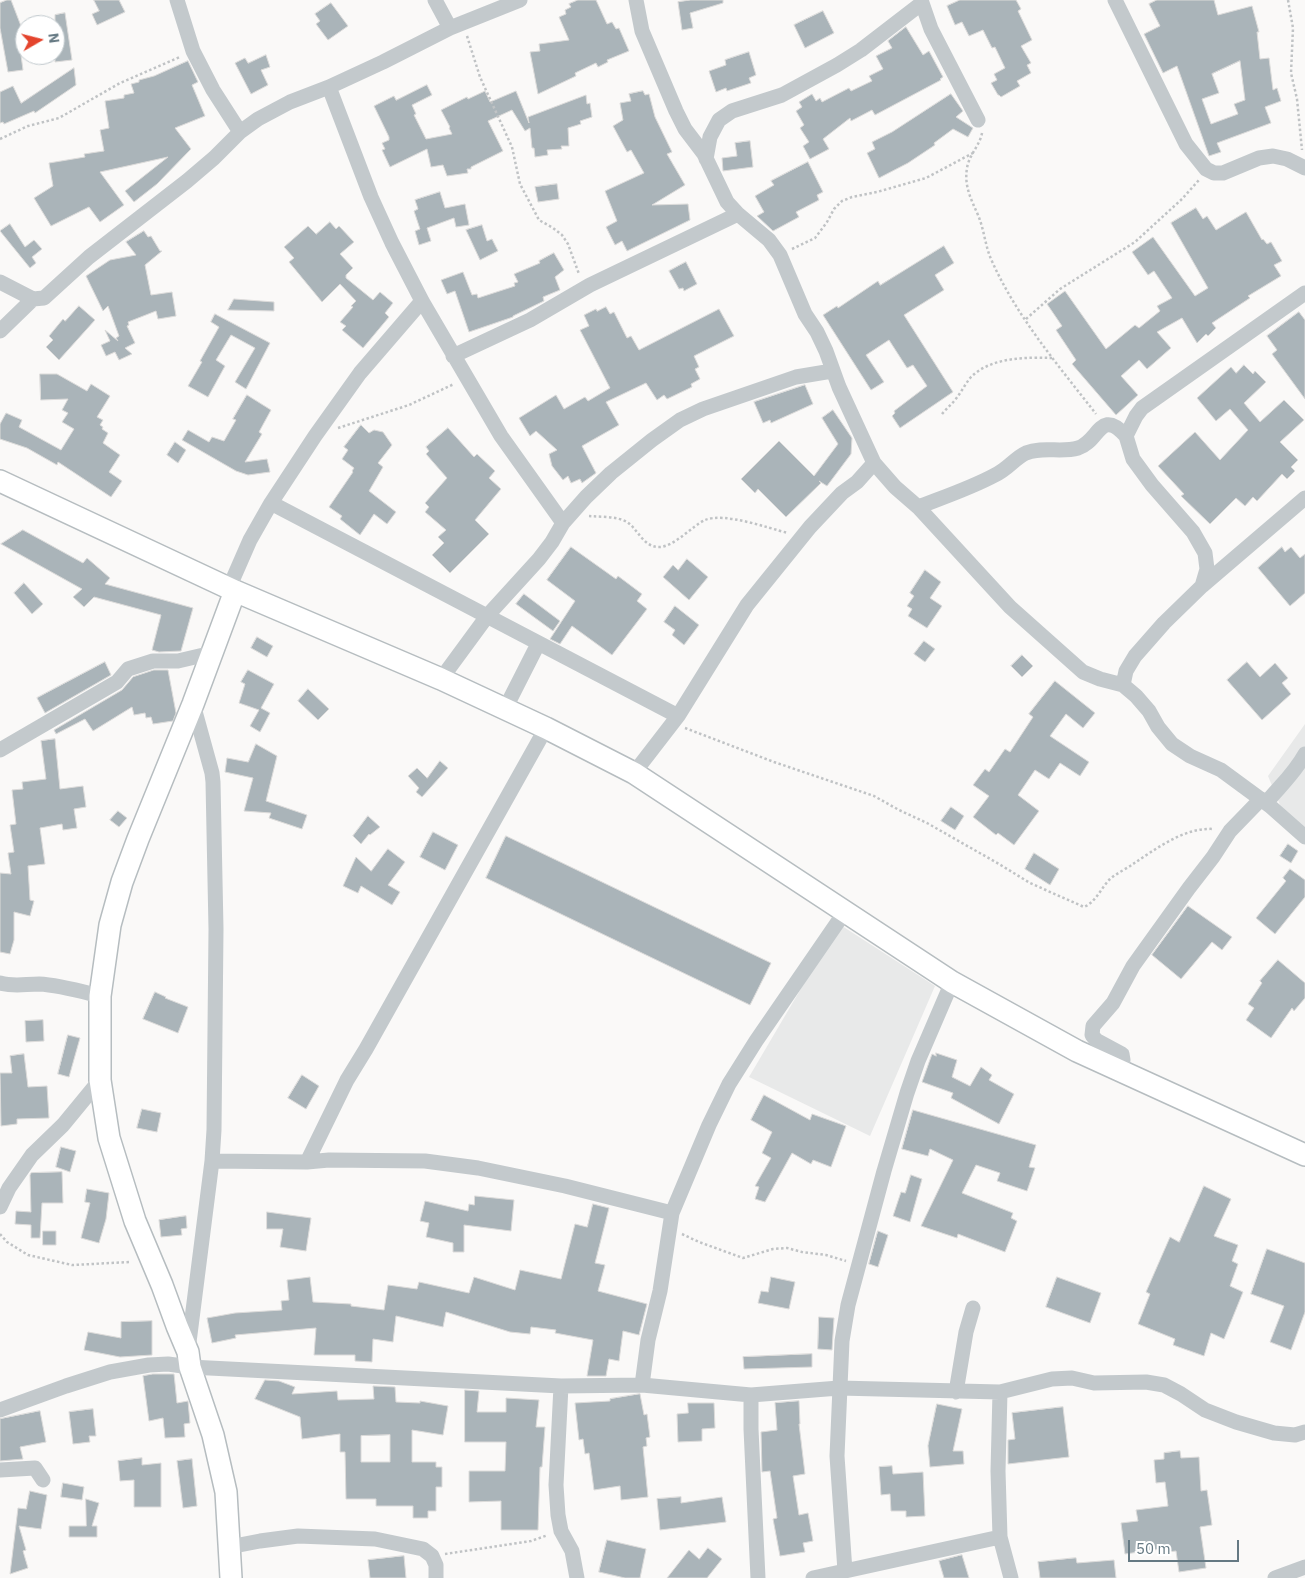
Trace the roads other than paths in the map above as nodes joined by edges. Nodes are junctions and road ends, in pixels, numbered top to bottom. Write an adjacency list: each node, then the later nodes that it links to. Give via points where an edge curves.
1 (177, 0): 10 (street, via 193,51)
2 (435, 0): 7 (street)
3 (520, 0): 7 (street)
4 (636, 0): 11 (street, via 642,31 676,111)
5 (1115, 0): 12 (street, via 1186,144 1206,169 1223,173 1259,158 1273,156)
6 (921, 1): 9 (street, via 931,30); 11 (street, via 861,50 822,74 782,95 732,111 719,120 710,137)
7 (456, 26): 8 (street)
8 (328, 87): 10 (street, via 290,102); 17 (street, via 371,197)
9 (978, 120)
10 (240, 132): 16 (street, via 214,158 89,257 44,298)
11 (706, 159): 13 (street, via 728,202)
12 (1304, 163)
13 (738, 214): 19 (street, via 590,284 530,320); 20 (street, via 770,240 780,255 826,350)
14 (0, 282): 16 (street)
15 (1305, 293): 21 (street, via 1142,408)
16 (33, 299): 18 (street)
17 (422, 301): 19 (street); 25 (street, via 360,374)
18 (0, 331)
19 (453, 356): 27 (street, via 501,436)
20 (832, 371): 22 (street); 27 (street, via 796,377 680,420 611,473)
21 (1126, 436): 26 (street, via 1113,424 1104,426 1084,446 1026,453 994,476); 28 (street, via 1133,460 1193,532 1205,554 1207,569)
22 (874, 463): 26 (street); 37 (street, via 807,532 747,605)
23 (0, 481): 29 (main road)
24 (1305, 498): 28 (street)
25 (271, 503): 29 (street, via 250,540); 30 (street)
26 (918, 507): 34 (street, via 1010,607 1083,672)
27 (567, 519): 30 (street, via 539,559)
28 (1202, 586): 34 (street, via 1135,656)
29 (232, 590): 32 (main road); 33 (main road)
30 (488, 615): 31 (street); 33 (street)
31 (538, 644): 36 (street); 37 (street)
32 (212, 653): 35 (main road); 39 (street, via 178,661 152,661 128,670 117,682)
33 (442, 679): 36 (main road)
34 (1122, 685): 42 (street, via 1149,711 1172,744 1221,770)
35 (193, 704): 47 (main road, via 122,882 110,925); 51 (street, via 213,782 216,938)
36 (505, 709): 38 (main road)
37 (675, 720): 41 (street)
38 (546, 728): 41 (main road); 52 (street, via 346,1080)
39 (0, 750)
40 (1305, 754): 42 (street, via 1287,781)
41 (634, 773): 44 (main road)
42 (1264, 801): 43 (street); 48 (street, via 1230,831 1133,966 1113,1003 1093,1026 1092,1035 1096,1040 1122,1054)
43 (1305, 837)
44 (844, 913): 45 (main road); 54 (street, via 729,1084)
45 (952, 982): 48 (main road, via 1077,1051); 59 (street, via 918,1060 886,1161 848,1305)
46 (0, 983): 47 (street, via 54,986)
47 (100, 996): 49 (main road)
48 (1119, 1070): 50 (main road)
49 (100, 1080): 53 (street, via 27,1162); 56 (main road, via 109,1138 135,1221)
50 (1305, 1155)
51 (212, 1160): 52 (street); 56 (street)
52 (307, 1162): 54 (street, via 424,1161 469,1167 565,1186)
53 (0, 1207)
54 (672, 1213): 57 (street)
55 (973, 1308): 60 (street)
56 (189, 1359): 58 (street); 63 (street, via 110,1372); 68 (main road, via 213,1435 226,1492)
57 (642, 1385): 58 (street); 62 (street)
58 (561, 1386): 73 (street, via 556,1485 558,1515 572,1551)
59 (839, 1388): 60 (street); 62 (street); 70 (street, via 837,1456)
60 (956, 1392): 61 (street)
61 (1000, 1392): 64 (street, via 1062,1378 1099,1383 1146,1382 1164,1385 1205,1410 1236,1422 1274,1433 1295,1435); 67 (street)
62 (751, 1395): 74 (street)
63 (0, 1410)
64 (1305, 1432)
65 (0, 1470): 66 (street, via 34,1468)
66 (43, 1480)
67 (1000, 1537): 70 (street); 76 (street)
68 (229, 1547): 71 (main road); 72 (street, via 298,1536 375,1539 423,1549 432,1556)
69 (1305, 1567): 77 (street)
70 (845, 1571): 75 (street)
71 (231, 1578)
72 (436, 1578)
73 (577, 1578)
74 (758, 1578)
75 (813, 1578)
76 (1011, 1578)
77 (1275, 1578)

